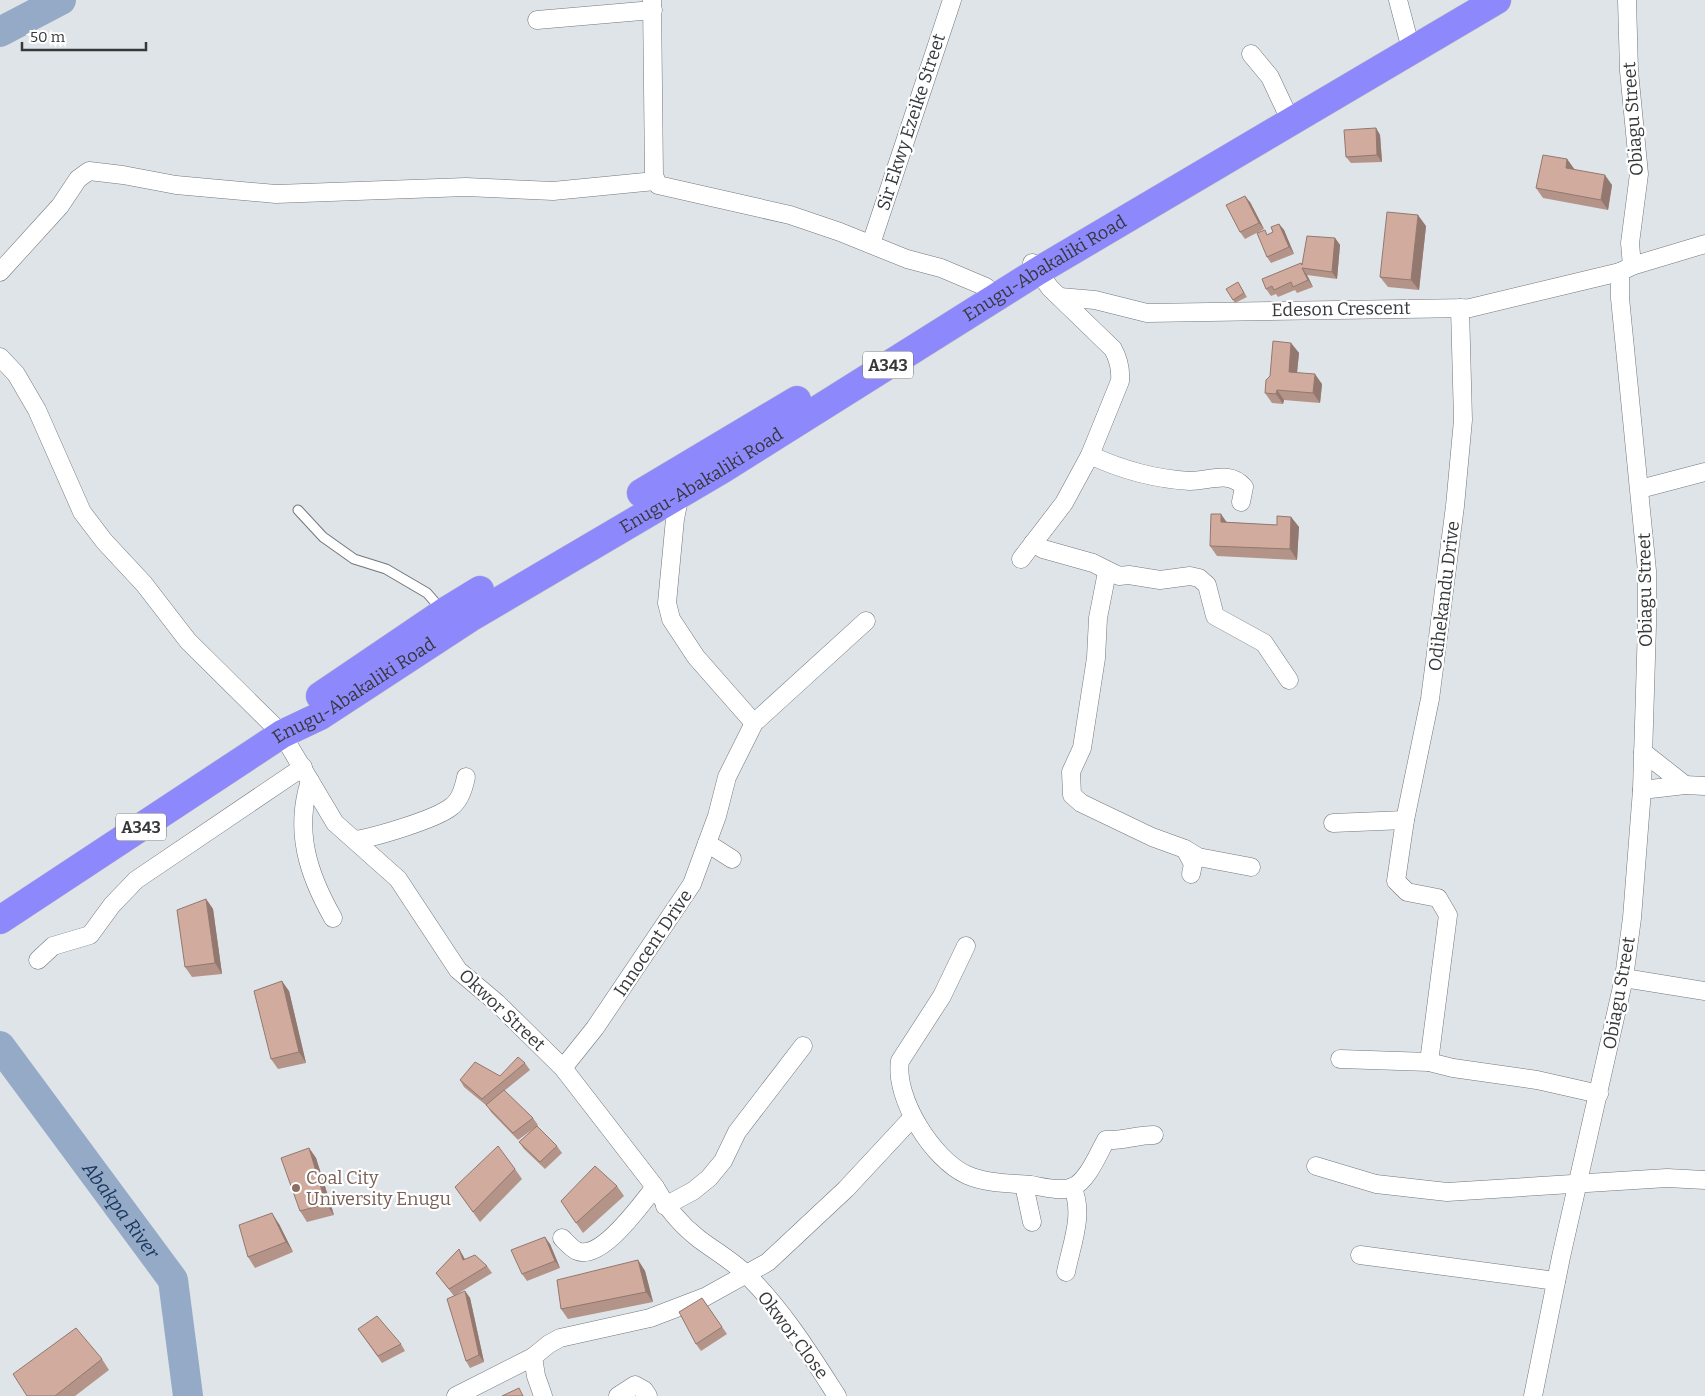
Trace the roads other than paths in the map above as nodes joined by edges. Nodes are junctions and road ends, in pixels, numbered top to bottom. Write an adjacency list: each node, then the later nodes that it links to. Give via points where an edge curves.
1 (952, 0): 12 (street, Sir Ekwy Ezeike Street)
2 (1398, 0): 8 (street)
3 (1472, 0): 8 (highway, Enugu-Abakaliki Road / A343)
4 (1497, 0): 14 (highway, Enugu-Abakaliki Road / A343)
5 (1627, 0): 15 (street, Obiagu Street, via 1629,71 1639,174)
6 (653, 5): 7 (street); 11 (street)
7 (536, 20)
8 (1408, 38): 10 (highway, Enugu-Abakaliki Road / A343)
9 (1251, 54): 10 (street, via 1270,77)
10 (1285, 109): 14 (highway, Enugu-Abakaliki Road / A343)
11 (655, 181): 12 (street, via 670,189 790,215); 16 (street, via 553,191 466,187 276,194 176,185 89,171 78,179 60,206)
12 (870, 244): 17 (street)
13 (1705, 244): 15 (street, Edeson Crescent)
14 (1034, 266): 17 (highway, Enugu-Abakaliki Road / A343); 18 (street); 23 (highway, Enugu-Abakaliki Road / A343, via 722,469)
15 (1626, 269): 19 (street, Edeson Crescent); 24 (street, Obiagu Street, via 1627,379)
16 (0, 272)
17 (986, 287): 23 (highway, Enugu-Abakaliki Road / A343)
18 (1060, 297): 19 (street, Edeson Crescent, via 1095,300 1147,313); 21 (street, via 1113,349 1119,361 1120,381)
19 (1460, 308): 41 (street, Odihekandu Drive, via 1463,420 1455,506 1430,699)
20 (0, 357): 34 (street, Okwor Street, via 16,374 38,410 82,512 188,641)
21 (1090, 455): 25 (street, via 1145,476 1190,481 1228,477 1238,480 1244,488); 27 (street, via 1064,503)
22 (1705, 472): 24 (street)
23 (681, 480): 30 (highway, Enugu-Abakaliki Road / A343); 33 (street, via 667,603 671,619 696,657); 34 (highway, Enugu-Abakaliki Road / A343, via 320,716)
24 (1640, 489): 35 (street, Obiagu Street, via 1645,534 1647,620)
25 (1241, 502)
26 (298, 510): 30 (lane, via 323,537 354,559 386,569 427,593)
27 (1033, 544): 28 (street); 29 (street, via 1093,563)
28 (1020, 559)
29 (1107, 572): 32 (street, via 1160,580 1190,576 1204,581 1216,616 1264,643); 45 (street, via 1082,748 1071,772 1072,795 1081,803 1152,837)
30 (444, 612): 34 (highway, Enugu-Abakaliki Road / A343, via 307,706)
31 (866, 621): 33 (street)
32 (1289, 680)
33 (754, 723): 44 (street, Innocent Drive, via 727,777)
34 (282, 734): 36 (street, Okwor Street); 50 (highway, A343)
35 (1643, 752): 38 (street); 40 (street, Obiagu Street)
36 (306, 774): 43 (street, Okwor Street, via 335,823); 49 (street, via 302,810 306,851 317,890); 52 (street, via 136,880 112,904 90,935 53,946)
37 (466, 777): 43 (street, via 463,791 453,807 375,837)
38 (1685, 785): 39 (street); 40 (street)
39 (1705, 786)
40 (1642, 790): 53 (street, Obiagu Street)
41 (1405, 820): 42 (street); 57 (street, Odihekandu Drive, via 1396,881 1407,892 1438,898 1448,915)
42 (1333, 823)
43 (356, 840): 58 (street, Okwor Street, via 398,879 458,970)
44 (707, 843): 46 (street); 58 (street, Innocent Drive, via 692,884 663,930)
45 (1186, 849): 47 (street, via 1198,858); 48 (street, via 1193,864)
46 (732, 859)
47 (1251, 867)
48 (1191, 874)
49 (333, 918)
50 (0, 920)
51 (966, 946): 60 (street, via 942,996 900,1061 898,1072)
52 (38, 960)
53 (1624, 978): 54 (street); 59 (street, Obiagu Street)
54 (1705, 991)
55 (803, 1046): 68 (street, via 737,1132 723,1161 709,1178)
56 (1340, 1059): 57 (street)
57 (1429, 1062): 59 (street)
58 (563, 1068): 66 (street, Okwor Street)
59 (1599, 1094): 64 (street, Obiagu Street)
60 (913, 1117): 65 (street, via 933,1145 960,1171 990,1183); 74 (street, via 785,1248)
61 (1154, 1135): 67 (street, via 1106,1140 1083,1178)
62 (1316, 1166): 64 (street, via 1376,1184 1447,1192)
63 (1705, 1180): 64 (street, via 1667,1178)
64 (1579, 1183): 75 (street, Obiagu Street)
65 (1024, 1185): 67 (street); 69 (street)
66 (655, 1187): 68 (street, Okwor Street); 71 (street, via 621,1229 592,1251 577,1251)
67 (1072, 1187): 73 (street, via 1077,1197 1077,1221)
68 (665, 1206): 70 (street, Okwor Street)
69 (1032, 1222)
70 (697, 1237): 74 (street, Okwor Close)
71 (562, 1238)
72 (1360, 1255): 75 (street)
73 (1066, 1272)
74 (747, 1275): 76 (street, via 705,1297 650,1318 560,1338); 81 (street, Okwor Close, via 803,1342)
75 (1556, 1281): 82 (street, Obiagu Street)
76 (533, 1357): 77 (street); 78 (street)
77 (456, 1396)
78 (542, 1396)
79 (618, 1396): 80 (street, via 635,1386)
80 (648, 1396)
81 (838, 1396)
82 (1533, 1396)

